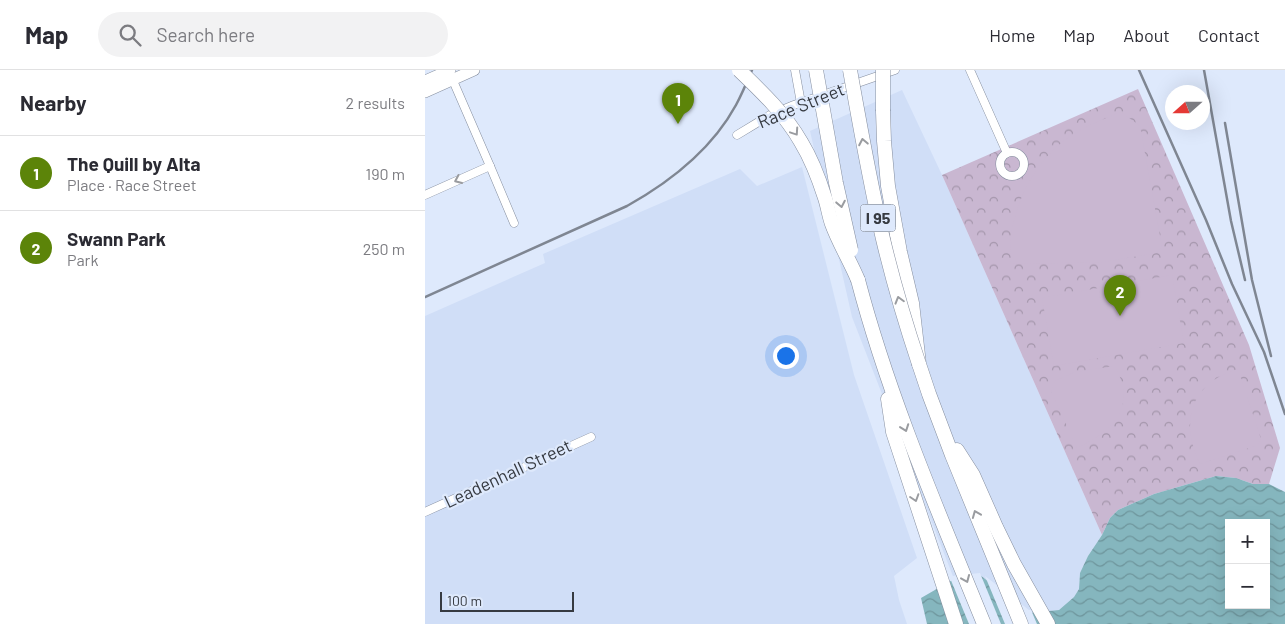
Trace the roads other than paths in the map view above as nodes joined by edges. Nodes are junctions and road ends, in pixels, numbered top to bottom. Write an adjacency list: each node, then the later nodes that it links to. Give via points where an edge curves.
1 (474, 70): 9 (main road)
2 (739, 70): 18 (highway, one-way to 18, bridge, via 774,104 810,157 832,224)
3 (795, 70): 12 (street)
4 (816, 70): 18 (highway, I 95, one-way to 18, bridge, via 836,183)
5 (850, 70): 19 (highway, I 95, one-way to 5, bridge, via 883,239)
6 (883, 70): 19 (highway, bridge, via 888,186 912,303)
7 (895, 70): 12 (street, Race Street)
8 (970, 70): 14 (street)
9 (449, 73): 10 (main road); 11 (main road); 15 (street)
10 (425, 81)
11 (425, 92)
12 (801, 103): 13 (street, Race Street, via 770,115)
13 (737, 135)
14 (1007, 153)
15 (490, 166): 16 (street, one-way to 16); 17 (street)
16 (425, 195)
17 (514, 223)
18 (858, 280): 20 (highway, I 95)
19 (919, 364): 21 (highway, I 95)
20 (883, 366): 24 (highway, one-way to 24, via 893,432); 25 (highway, I 95, one-way to 25)
21 (940, 424): 26 (highway, I 95, one-way to 21); 27 (highway, via 973,476 1014,564)
22 (591, 437): 23 (street, Leadenhall Street)
23 (425, 512)
24 (956, 624)
25 (984, 624)
26 (1021, 624)
27 (1048, 624)

